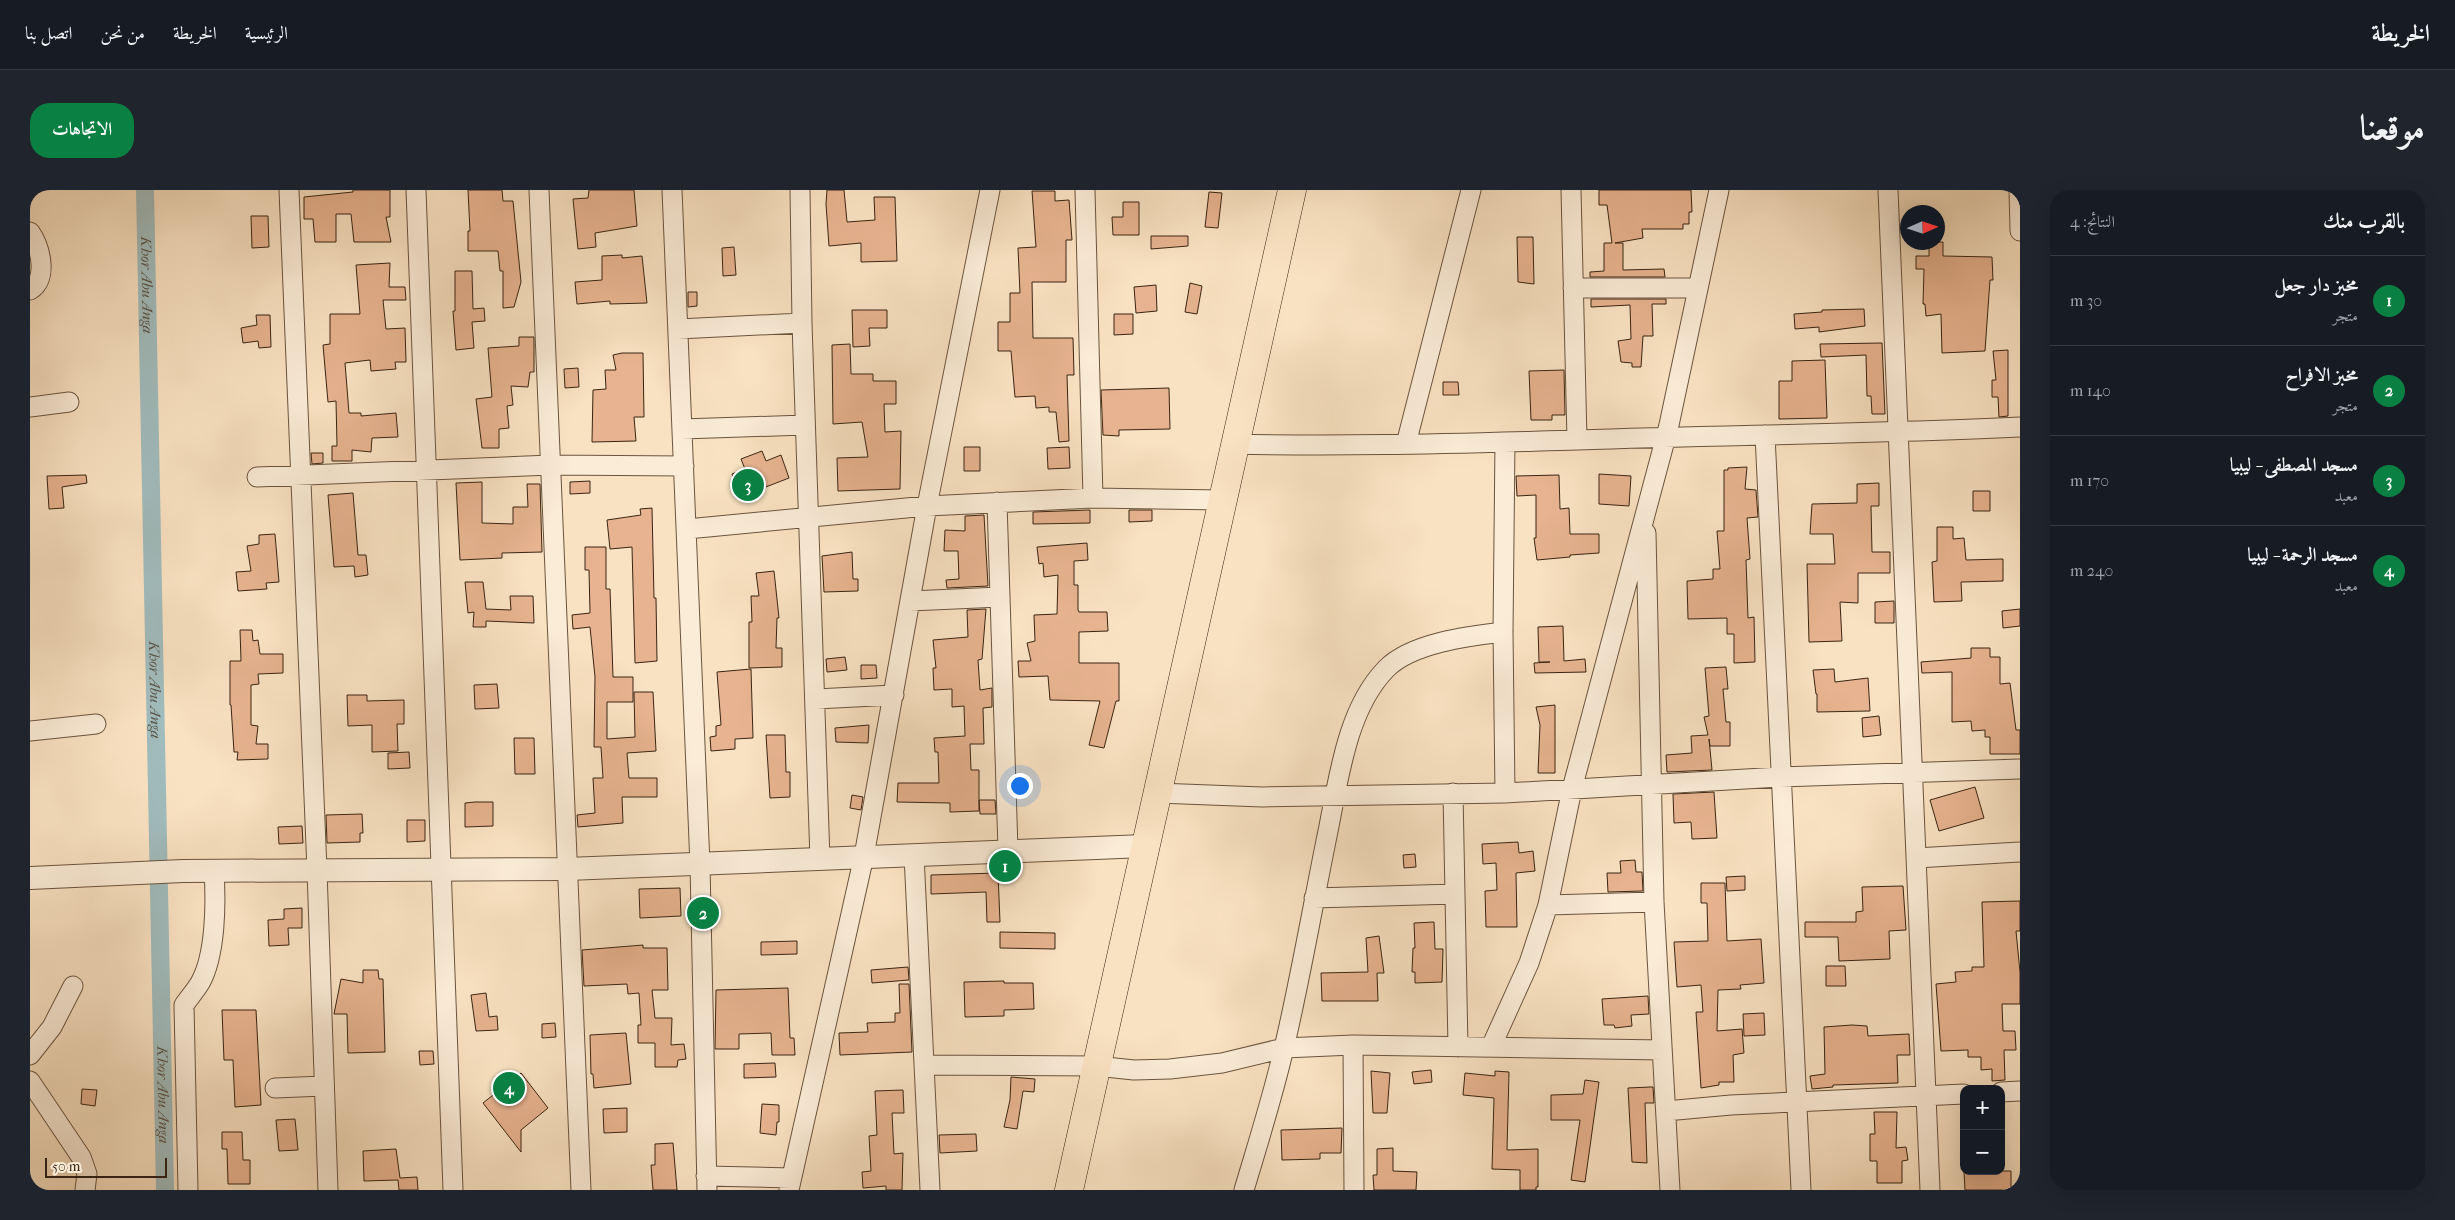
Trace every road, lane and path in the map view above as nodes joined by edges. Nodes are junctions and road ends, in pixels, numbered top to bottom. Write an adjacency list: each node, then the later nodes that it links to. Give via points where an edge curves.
1 (289, 190): 36 (street)
2 (416, 190): 35 (street)
3 (540, 190): 33 (street)
4 (672, 190): 20 (street)
5 (800, 190): 19 (street)
6 (990, 190): 41 (street)
7 (1085, 190): 38 (street)
8 (1292, 190): 31 (highway)
9 (1471, 190): 32 (street)
10 (1571, 190): 16 (street)
11 (1719, 190): 17 (street)
12 (1888, 190): 26 (street)
13 (2019, 190): 14 (street)
14 (2020, 231)
15 (30, 232): 18 (street, via 38,249 41,275)
16 (1573, 288): 17 (street); 29 (street)
17 (1698, 288): 28 (street)
18 (30, 290)
19 (802, 323): 20 (street); 23 (street)
20 (678, 329): 25 (street)
21 (69, 402): 22 (street)
22 (30, 407)
23 (805, 425): 25 (street); 43 (street)
24 (2020, 427): 26 (street)
25 (682, 429): 34 (street)
26 (1898, 433): 27 (street); 53 (street)
27 (1766, 435): 28 (street); 54 (street)
28 (1665, 438): 29 (street); 42 (street)
29 (1577, 440): 30 (street)
30 (1506, 442): 32 (street); 47 (street)
31 (1234, 444): 32 (street); 39 (highway)
32 (1406, 444)
33 (551, 465): 34 (street); 35 (street); 70 (street)
34 (684, 466): 44 (street)
35 (427, 469): 36 (street); 69 (street)
36 (301, 474): 37 (street); 71 (street)
37 (257, 477)
38 (1093, 498): 39 (street); 40 (street)
39 (1222, 500): 57 (highway)
40 (997, 502): 41 (street); 45 (street)
41 (927, 506): 43 (street); 46 (street)
42 (1646, 512): 55 (street); 56 (street)
43 (808, 517): 44 (street); 49 (street)
44 (687, 529): 68 (street)
45 (1000, 597): 46 (street); 62 (street)
46 (910, 601): 48 (street)
47 (1503, 632): 59 (street); 60 (street, via 1467,636 1419,648 1387,667 1364,697 1354,721)
48 (894, 695): 49 (street); 65 (street)
49 (816, 699): 67 (street)
50 (96, 724): 51 (street)
51 (30, 731)
52 (2020, 769): 53 (street)
53 (1914, 771): 54 (street); 66 (street)
54 (1780, 777): 55 (street); 94 (street)
55 (1652, 786): 56 (street); 76 (street)
56 (1572, 789): 59 (street); 77 (street)
57 (1157, 793): 60 (street); 61 (highway)
58 (1453, 793): 59 (street); 60 (street); 74 (street)
59 (1505, 793)
60 (1336, 797): 75 (street)
61 (1145, 846): 62 (street); 86 (highway)
62 (1008, 850): 64 (street)
63 (2020, 852): 66 (street)
64 (914, 855): 65 (street); 85 (street)
65 (864, 856): 67 (street); 97 (street)
66 (1916, 858): 93 (street)
67 (820, 860): 68 (street)
68 (700, 864): 70 (street); 96 (street)
69 (441, 869): 70 (street); 71 (street); 101 (street)
70 (567, 869): 102 (street)
71 (317, 870): 72 (street); 88 (street)
72 (214, 871): 73 (street); 99 (street, via 216,911 210,951 201,981 184,1005)
73 (30, 878)
74 (1455, 894): 75 (street); 80 (street)
75 (1314, 898): 82 (street)
76 (1654, 902): 77 (street); 83 (street)
77 (1548, 905): 81 (street, via 1529,963)
78 (73, 986): 84 (street, via 52,1027)
79 (1352, 1044): 80 (street); 82 (street); 106 (street)
80 (1458, 1047): 81 (street)
81 (1491, 1047): 83 (street)
82 (1284, 1048): 86 (street, via 1222,1063 1170,1069); 105 (street)
83 (1662, 1050): 95 (street)
84 (30, 1055)
85 (924, 1065): 86 (street); 103 (street)
86 (1096, 1066): 104 (highway)
87 (30, 1081): 98 (street, via 81,1157 87,1174)
88 (324, 1086): 89 (street); 100 (street)
89 (274, 1088)
90 (2020, 1091): 91 (street)
91 (2005, 1092)
92 (1960, 1094): 93 (street)
93 (1927, 1095): 94 (street); 109 (street)
94 (1796, 1102): 95 (street); 108 (street)
95 (1666, 1111): 107 (street)
96 (706, 1183): 97 (street)
97 (790, 1184)
98 (85, 1190)
99 (188, 1190)
100 (328, 1190)
101 (453, 1190)
102 (581, 1190)
103 (930, 1190)
104 (1069, 1190)
105 (1244, 1190)
106 (1354, 1190)
107 (1670, 1190)
108 (1801, 1190)
109 (1930, 1190)

